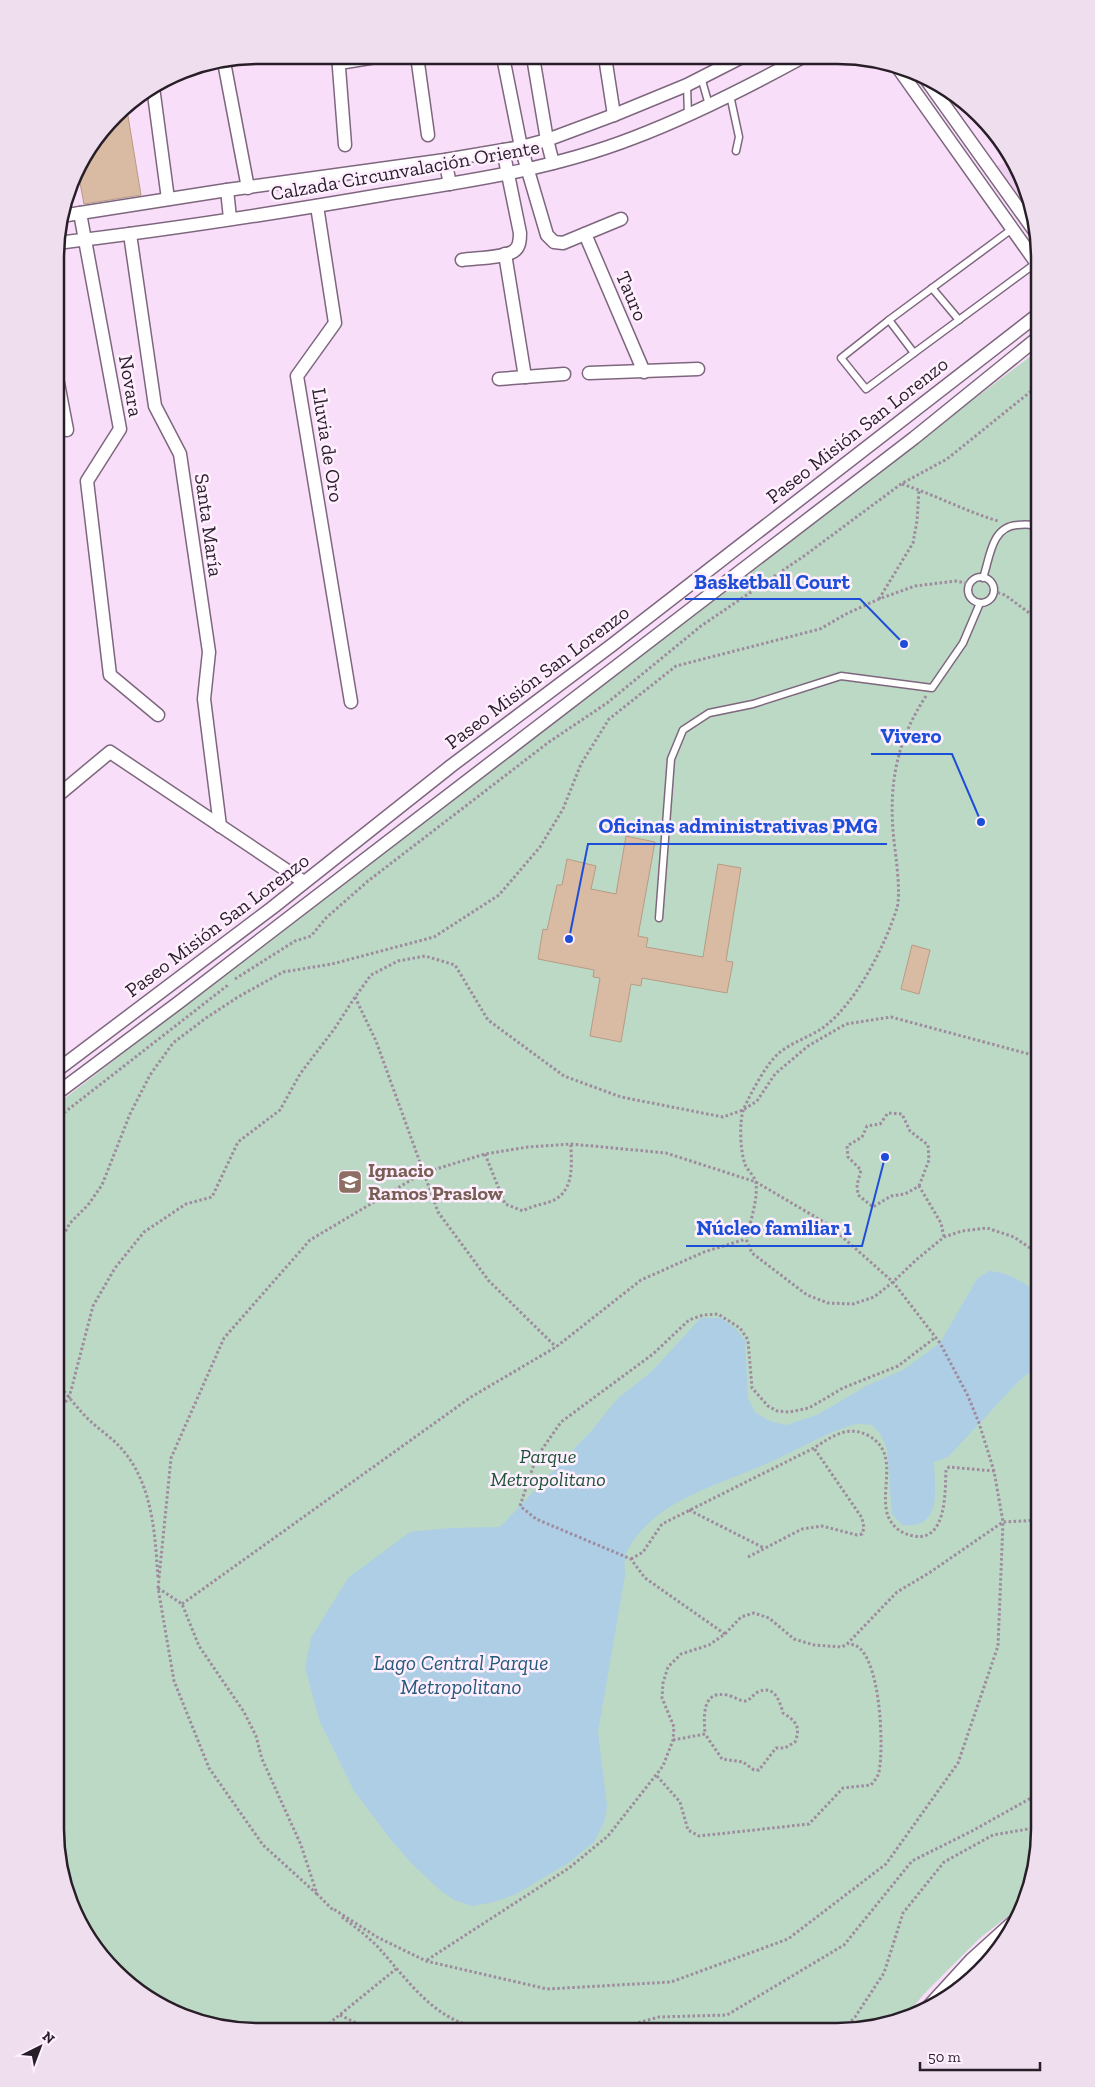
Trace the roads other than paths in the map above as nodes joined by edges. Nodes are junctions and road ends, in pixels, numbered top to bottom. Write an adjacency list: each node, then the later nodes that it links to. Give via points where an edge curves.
1 (338, 64): 20 (street)
2 (418, 64): 18 (street)
3 (505, 64): 21 (street)
4 (534, 64): 19 (street)
5 (606, 64): 16 (street)
6 (728, 64): 10 (street, Calzada Circunvalación Oriente)
7 (789, 64): 14 (street, Calzada Circunvalación Oriente)
8 (225, 66): 29 (street)
9 (903, 75): 38 (street)
10 (701, 77): 11 (street, Calzada Circunvalación Oriente); 15 (lane)
11 (687, 85): 16 (street, Calzada Circunvalación Oriente); 17 (lane)
12 (936, 91): 33 (street)
13 (154, 94): 31 (street)
14 (730, 95): 15 (street, Calzada Circunvalación Oriente); 23 (lane, via 739,137)
15 (709, 106): 17 (street, Calzada Circunvalación Oriente)
16 (614, 115): 19 (street, Calzada Circunvalación Oriente)
17 (688, 115): 25 (street, Calzada Circunvalación Oriente, via 632,139)
18 (428, 135)
19 (547, 140): 21 (street, Calzada Circunvalación Oriente); 25 (street)
20 (345, 145)
21 (521, 147): 22 (street, Calzada Circunvalación Oriente); 26 (street)
22 (503, 150): 24 (street, Calzada Circunvalación Oriente); 27 (street)
23 (736, 151)
24 (445, 160): 28 (street); 29 (street, Calzada Circunvalación Oriente)
25 (553, 163): 26 (street, Calzada Circunvalación Oriente)
26 (528, 170): 27 (street, Calzada Circunvalación Oriente); 40 (street, via 547,235 554,242 563,243)
27 (508, 174): 28 (street, Calzada Circunvalación Oriente); 43 (street, via 520,233 519,246)
28 (450, 184): 32 (street, Calzada Circunvalación Oriente)
29 (248, 188): 30 (street, Calzada Circunvalación Oriente)
30 (227, 190): 31 (street, Calzada Circunvalación Oriente); 36 (street)
31 (168, 199): 34 (street, Calzada Circunvalación Oriente)
32 (317, 206): 36 (street, Calzada Circunvalación Oriente); 64 (street, Lluvia de Oro, via 335,323 297,376)
33 (1026, 210)
34 (80, 213): 35 (street, Calzada Circunvalación Oriente); 41 (street, Novara)
35 (68, 215)
36 (230, 218): 39 (street, Calzada Circunvalación Oriente)
37 (621, 219): 40 (street)
38 (1012, 229): 44 (street); 47 (lane)
39 (130, 234): 41 (street, Calzada Circunvalación Oriente); 67 (street, Santa María, via 155,406 180,454 209,652 204,698)
40 (585, 234): 54 (street, Tauro)
41 (86, 240): 42 (street, Calzada Circunvalación Oriente); 65 (street, Novara, via 120,429 87,481 110,675)
42 (64, 242)
43 (505, 254): 45 (street); 57 (street)
44 (1031, 255)
45 (462, 260)
46 (1031, 270): 49 (lane)
47 (932, 288): 48 (lane); 49 (lane)
48 (889, 320): 52 (lane); 52 (lane, via 841,358 866,389)
49 (959, 320): 52 (lane)
50 (1031, 320): 68 (street, Paseo Misión San Lorenzo)
51 (1031, 343): 71 (street, Paseo Misión San Lorenzo, via 914,438)
52 (914, 353)
53 (698, 369): 54 (street)
54 (644, 372): 55 (street)
55 (589, 373)
56 (564, 374): 57 (street)
57 (525, 377): 58 (street)
58 (498, 379)
59 (64, 416): 60 (street)
60 (67, 430)
61 (1031, 524): 62 (lane, via 1011,526 999,534 991,546)
62 (983, 578): 63 (lane, via 992,583 994,591 990,598); 63 (lane, via 976,578 968,588 970,596)
63 (980, 603): 69 (lane, via 963,643 932,688 842,676 753,704 709,713 683,730 671,759)
64 (351, 702)
65 (158, 715)
66 (64, 787): 67 (street, via 110,752)
67 (220, 826): 68 (street)
68 (304, 882): 70 (street, Paseo Misión San Lorenzo)
69 (659, 918)
70 (64, 1065)
71 (64, 1088)
72 (998, 1938): 73 (street)
73 (947, 1990)

